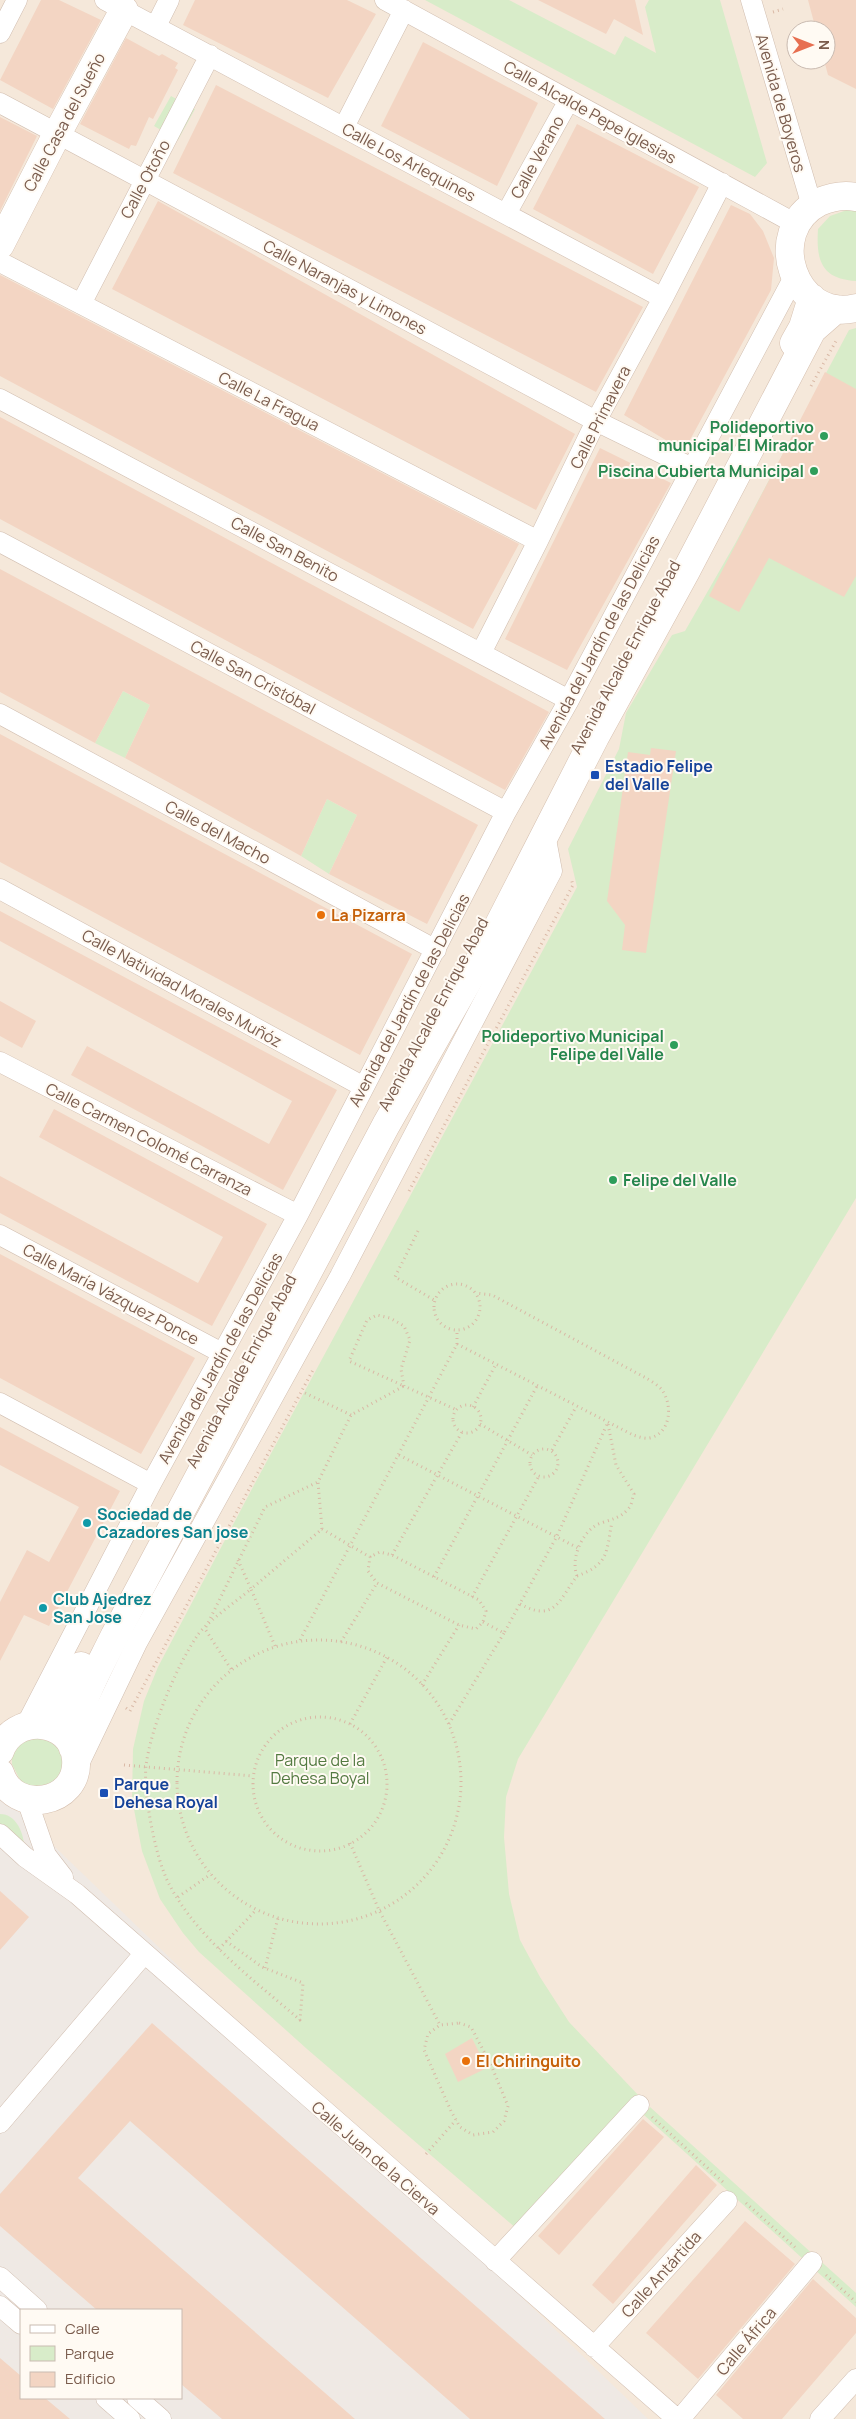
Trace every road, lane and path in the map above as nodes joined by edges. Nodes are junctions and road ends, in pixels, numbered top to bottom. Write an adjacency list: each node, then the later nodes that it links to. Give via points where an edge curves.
1 (16, 0): 8 (street)
2 (169, 0): 7 (street)
3 (385, 0): 6 (street, Calle Alcalde Pepe Iglesias)
4 (751, 0): 18 (street, Avenida de Boyeros)
5 (119, 3): 7 (street, Calle Los Arlequines); 13 (main road, Calle Casa del Sueño)
6 (404, 10): 10 (street, Calle Alcalde Pepe Iglesias); 12 (street)
7 (156, 26): 9 (street, Calle Los Arlequines)
8 (0, 33)
9 (210, 55): 12 (street, Calle Los Arlequines); 14 (street, Calle Otoño)
10 (569, 100): 15 (street, Calle Alcalde Pepe Iglesias); 17 (street, Calle Verano)
11 (0, 103): 13 (street, Calle Naranjas y Limones)
12 (344, 127): 17 (street, Calle Los Arlequines)
13 (57, 134): 14 (street, Calle Naranjas y Limones); 19 (main road, Calle Casa del Sueño)
14 (145, 180): 23 (street, Calle Otoño); 26 (street, Calle Naranjas y Limones)
15 (722, 183): 18 (street, Calle Alcalde Pepe Iglesias); 22 (street, Calle Primavera)
16 (853, 191): 18 (main road, via 828,198)
17 (506, 214): 22 (street, Calle Los Arlequines)
18 (804, 215): 21 (main road, via 790,241 789,259)
19 (0, 245)
20 (0, 262): 23 (street, Calle La Fragua)
21 (794, 277): 24 (main road, via 802,289); 27 (street, Avenida del Jardín de las Delicias)
22 (663, 298): 26 (street, Calle Primavera)
23 (81, 304): 28 (street, Calle La Fragua)
24 (835, 305): 94 (main road, Avenida Alcalde Enrique Abad, via 803,327 116,1605 65,1696); 97 (main road, Avenida Alcalde Enrique Abad, via 812,330 595,737 490,942 386,1125 115,1635 75,1722)
25 (0, 399): 30 (street, Calle San Benito)
26 (596, 420): 27 (street, Calle Naranjas y Limones); 28 (street, Calle Primavera)
27 (692, 468): 31 (street, Avenida del Jardín de las Delicias)
28 (538, 541): 30 (street, Calle Primavera)
29 (0, 542): 33 (street, Calle San Cristóbal)
30 (481, 653): 31 (street, Calle San Benito)
31 (569, 700): 33 (street, Avenida del Jardín de las Delicias)
32 (0, 714): 35 (street, Calle del Macho)
33 (506, 812): 35 (street, Avenida del Jardín de las Delicias)
34 (0, 889): 37 (street, Calle Natividad Morales Muñóz)
35 (436, 950): 37 (street, Avenida del Jardín de las Delicias)
36 (0, 1062): 38 (street, Calle Carmen Colomé Carranza)
37 (364, 1087): 38 (street, Avenida del Jardín de las Delicias)
38 (298, 1215): 45 (street, Avenida del Jardín de las Delicias)
39 (418, 1231): 42 (path, via 395,1278)
40 (0, 1235): 45 (street, Calle María Vázquez Ponce)
41 (476, 1293): 42 (path, via 464,1285 450,1284); 43 (path, via 480,1308 478,1316 468,1328); 57 (path, via 492,1295 662,1389 668,1402 669,1417 662,1431 649,1438)
42 (434, 1300): 43 (path, via 434,1315 438,1322)
43 (457, 1330): 44 (path)
44 (457, 1344): 46 (path); 50 (path)
45 (222, 1353): 66 (street, Avenida del Jardín de las Delicias)
46 (496, 1364): 48 (path); 52 (path)
47 (404, 1386): 47 (path, via 349,1361 367,1320 376,1315 404,1326 410,1340 401,1369); 50 (path); 55 (path)
48 (537, 1386): 53 (path); 59 (path)
49 (305, 1392): 55 (path)
50 (429, 1397): 54 (path); 61 (path)
51 (0, 1403): 66 (street)
52 (473, 1406): 54 (path, via 462,1406); 56 (path, via 481,1415)
53 (576, 1407): 57 (path); 60 (path)
54 (457, 1410): 58 (path, via 453,1420)
55 (351, 1415): 65 (path)
56 (480, 1424): 58 (path, via 474,1431); 59 (path)
57 (608, 1424): 69 (path, via 616,1466 634,1494 630,1507); 71 (path)
58 (462, 1432): 63 (path)
59 (508, 1440): 62 (path); 67 (path)
60 (552, 1450): 62 (path, via 542,1448); 64 (path, via 557,1458 557,1467 548,1476)
61 (398, 1455): 63 (path); 72 (path)
62 (532, 1455): 64 (path, via 530,1466)
63 (438, 1475): 67 (path); 74 (path)
64 (539, 1476): 68 (path)
65 (318, 1482): 70 (path); 76 (path, via 265,1507)
66 (151, 1484): 94 (street, Avenida del Jardín de las Delicias)
67 (478, 1496): 68 (path); 78 (path)
68 (517, 1516): 71 (path); 81 (path)
69 (612, 1522): 73 (path, via 600,1523 585,1536); 77 (path, via 608,1550 601,1561)
70 (322, 1529): 72 (path); 80 (path)
71 (557, 1536): 73 (path); 82 (path)
72 (350, 1545): 75 (path); 87 (path)
73 (578, 1548): 77 (path, via 574,1570)
74 (392, 1555): 75 (path, via 380,1552); 78 (path)
75 (370, 1557): 79 (path, via 368,1571)
76 (238, 1560): 80 (path); 85 (path)
77 (577, 1576): 82 (path, via 560,1603 548,1611 533,1611)
78 (434, 1577): 81 (path)
79 (376, 1583): 84 (path); 88 (path)
80 (251, 1589): 85 (path); 89 (path)
81 (472, 1597): 83 (path, via 479,1600 486,1611)
82 (520, 1604): 86 (path)
83 (483, 1622): 84 (path, via 476,1629); 86 (path)
84 (459, 1626): 92 (path)
85 (205, 1629): 91 (path); 99 (path, via 198,1634 179,1669 153,1736)
86 (504, 1633): 95 (path)
87 (300, 1640): 88 (path); 89 (path)
88 (341, 1642): 90 (path)
89 (275, 1646): 91 (path)
90 (387, 1657): 92 (path); 93 (path)
91 (231, 1669): 100 (path, via 209,1692 191,1719)
92 (422, 1685): 95 (path)
93 (350, 1724): 101 (path, via 330,1717 308,1717 288,1724 271,1737 259,1755); 104 (path, via 367,1736 380,1753 386,1773 386,1794 380,1814 367,1831)
94 (35, 1725): 96 (main road, Avenida Alcalde Enrique Abad, via 17,1729); 97 (main road, via 58,1730)
95 (449, 1725): 109 (path, via 459,1760 460,1796 452,1832 434,1864 410,1891)
96 (1, 1746)
97 (74, 1760): 102 (main road, via 70,1783 62,1793 45,1800)
98 (124, 1765): 99 (path)
99 (146, 1767): 100 (path); 107 (path, via 156,1842 169,1883)
100 (178, 1770): 101 (path); 105 (path, via 180,1812 190,1842)
101 (253, 1776): 104 (path, via 254,1797 261,1816 274,1833 291,1844 310,1850 331,1850)
102 (9, 1790): 106 (street, via 46,1855)
103 (0, 1834): 106 (street, via 25,1857)
104 (350, 1843): 109 (path)
105 (211, 1874): 107 (path); 108 (path, via 229,1893)
106 (77, 1894): 113 (street, Calle Juan de la Cierva)
107 (178, 1897): 112 (path)
108 (256, 1910): 110 (path); 111 (path)
109 (380, 1910): 110 (path, via 350,1921 318,1924); 115 (path)
110 (278, 1918): 114 (path)
111 (226, 1941): 112 (path); 114 (path)
112 (219, 1949): 114 (path, via 300,2020 303,1983)
113 (143, 1955): 118 (street); 121 (street, Calle Juan de la Cierva)
114 (265, 1968)
115 (440, 2025): 117 (path, via 428,2034 424,2050); 117 (path, via 459,2023 471,2027 508,2106 504,2121 493,2132 473,2135 460,2127)
116 (638, 2105): 121 (street)
117 (456, 2120): 119 (path)
118 (0, 2123)
119 (426, 2154)
120 (727, 2201): 127 (street, Calle Antártida)
121 (495, 2261): 127 (street, Calle Juan de la Cierva)
122 (812, 2262): 133 (street, Calle África)
123 (0, 2277): 125 (street)
124 (0, 2306): 126 (street)
125 (36, 2309)
126 (20, 2323)
127 (594, 2347): 133 (street, Calle Juan de la Cierva)
128 (856, 2379): 134 (street)
129 (107, 2399): 131 (street)
130 (138, 2399): 132 (street)
131 (130, 2419)
132 (161, 2419)
133 (678, 2419)
134 (820, 2419)

